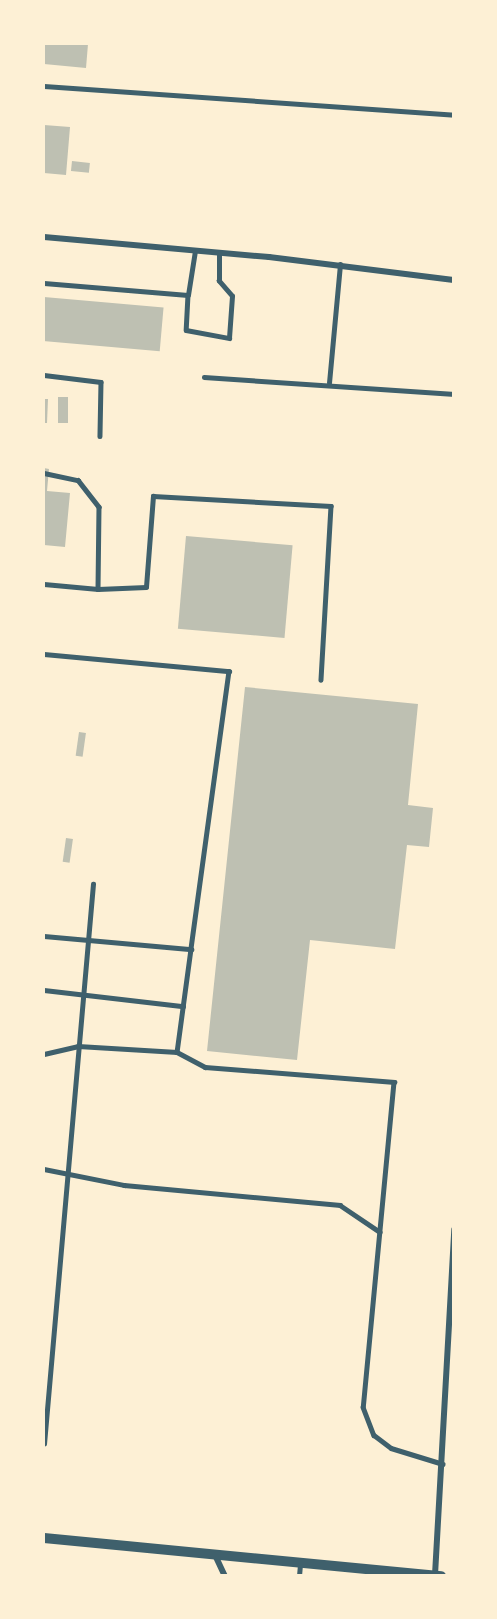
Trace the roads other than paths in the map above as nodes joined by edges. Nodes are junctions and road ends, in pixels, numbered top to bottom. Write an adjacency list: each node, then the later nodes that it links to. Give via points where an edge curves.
1 (44, 86): 2 (lane)
2 (453, 115)
3 (44, 237): 4 (street)
4 (195, 251): 5 (street); 9 (lane)
5 (219, 254): 6 (street); 9 (lane, via 219,281 232,296 229,338 186,330)
6 (340, 265): 7 (street); 12 (lane)
7 (453, 280)
8 (44, 283): 9 (lane)
9 (188, 295)
10 (44, 375): 14 (lane, via 101,382)
11 (204, 377): 12 (lane)
12 (329, 383): 13 (lane)
13 (453, 394)
14 (100, 436)
15 (44, 473): 17 (lane, via 78,480 99,507)
16 (44, 584): 17 (lane)
17 (98, 589): 19 (lane, via 146,587 153,496 331,506)
18 (44, 654): 23 (lane, via 229,671)
19 (321, 680)
20 (93, 884): 22 (lane)
21 (44, 936): 22 (lane)
22 (87, 940): 23 (lane); 25 (lane)
23 (191, 949): 26 (lane)
24 (44, 990): 25 (lane)
25 (82, 994): 26 (lane); 27 (lane)
26 (183, 1006): 28 (lane)
27 (78, 1046): 28 (lane); 29 (lane); 31 (lane)
28 (177, 1052): 33 (lane, via 205,1067 394,1082)
29 (44, 1054)
30 (44, 1169): 31 (lane)
31 (67, 1171): 33 (lane, via 124,1185 340,1205); 34 (lane)
32 (453, 1230): 35 (street)
33 (380, 1232): 35 (lane, via 363,1407 374,1435 391,1448)
34 (44, 1444)
35 (443, 1464): 40 (street)
36 (44, 1538): 37 (street)
37 (214, 1553): 38 (street); 39 (street)
38 (300, 1570): 40 (street)
39 (225, 1575)
40 (435, 1575): 41 (street)
41 (441, 1575)

